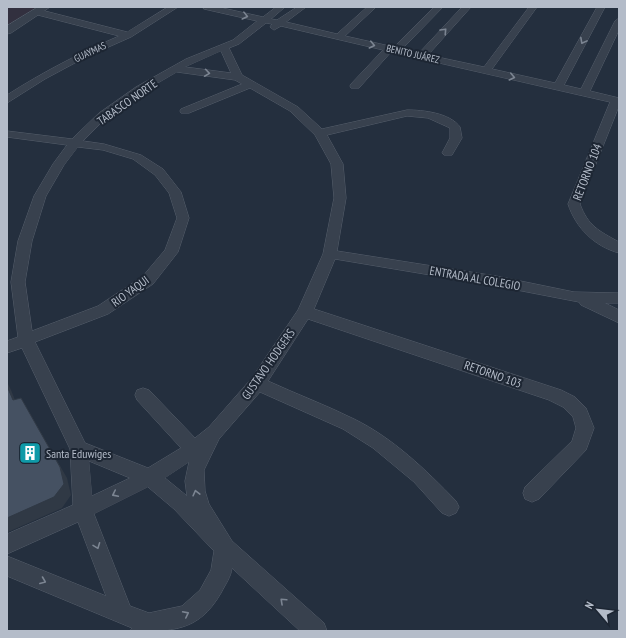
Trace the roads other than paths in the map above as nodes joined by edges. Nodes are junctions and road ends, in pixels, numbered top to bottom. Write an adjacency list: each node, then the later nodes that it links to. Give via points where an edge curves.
1 (174, 7): 15 (street, GUAYMAS)
2 (211, 7): 11 (street, BENITO JUÁREZ, one-way to 11)
3 (281, 7): 11 (street, TABASCO NORTE)
4 (302, 7): 13 (street)
5 (372, 7): 16 (street)
6 (439, 7): 19 (street)
7 (467, 7): 20 (street, one-way to 7)
8 (533, 7): 22 (street)
9 (601, 7): 25 (street, one-way to 25)
10 (41, 10): 14 (street); 15 (street)
11 (262, 21): 13 (street, BENITO JUÁREZ); 17 (street, TABASCO NORTE)
12 (619, 21): 26 (street)
13 (280, 25): 16 (street, BENITO JUÁREZ); 17 (street)
14 (7, 31)
15 (128, 35): 27 (street, GUAYMAS, via 42,77)
16 (339, 37): 19 (street, BENITO JUÁREZ, one-way to 19)
17 (236, 42): 18 (street, TABASCO NORTE)
18 (223, 46): 21 (street, TABASCO NORTE); 23 (street)
19 (393, 49): 20 (street, BENITO JUÁREZ); 24 (street)
20 (421, 56): 22 (street, BENITO JUÁREZ)
21 (175, 69): 23 (street, one-way to 23); 32 (street, TABASCO NORTE, via 103,115)
22 (486, 71): 25 (street, BENITO JUÁREZ, one-way to 25)
23 (244, 81): 29 (street); 30 (street, GUSTAVO HODGERS, via 294,109)
24 (355, 86)
25 (558, 88): 26 (street, BENITO JUÁREZ)
26 (584, 94): 28 (street, BENITO JUÁREZ)
27 (7, 100)
28 (617, 101): 34 (street, RETORNO 104, via 574,204 585,227)
29 (185, 110)
30 (320, 133): 33 (street, via 407,113 419,113 441,119 455,127 456,138); 35 (street, GUSTAVO HODGERS, via 337,164 340,198)
31 (7, 134): 32 (street, RIO YAQUI)
32 (75, 143): 40 (street, TABASCO NORTE, via 58,164 40,196 25,241 18,282); 40 (street, RIO YAQUI, via 104,147 137,157 159,172 175,192 183,218 171,252 148,280 103,310)
33 (448, 153)
34 (619, 248)
35 (330, 254): 36 (street, ENTRADA AL COLEGIO, via 496,280); 38 (street, GUSTAVO HODGERS)
36 (574, 297): 37 (street, ENTRADA AL COLEGIO); 39 (street, via 595,304)
37 (619, 298)
38 (305, 312): 42 (street, GUSTAVO HODGERS); 48 (street, RETORNO 103, via 555,395 569,402 580,413 585,428 580,445)
39 (619, 317)
40 (26, 340): 41 (street, RIO YAQUI); 45 (street, TABASCO NORTE)
41 (7, 348)
42 (257, 384): 44 (street, GUSTAVO HODGERS); 49 (street, via 361,431 420,476)
43 (143, 395): 46 (street)
44 (215, 432): 46 (street, GUSTAVO HODGERS); 52 (street, one-way to 44, via 198,502 194,490 196,468)
45 (79, 449): 47 (street); 50 (street, TABASCO NORTE)
46 (194, 449): 47 (street, GUSTAVO HODGERS)
47 (150, 477): 50 (street, one-way to 50); 52 (street)
48 (532, 493)
49 (449, 507)
50 (83, 509): 51 (street); 54 (street, TABASCO NORTE, one-way to 54)
51 (7, 544)
52 (225, 548): 55 (street, one-way to 52, via 188,615 208,597 221,573); 56 (street, one-way to 52)
53 (7, 566): 54 (street, one-way to 54)
54 (123, 614): 55 (street)
55 (151, 629)
56 (313, 629)

